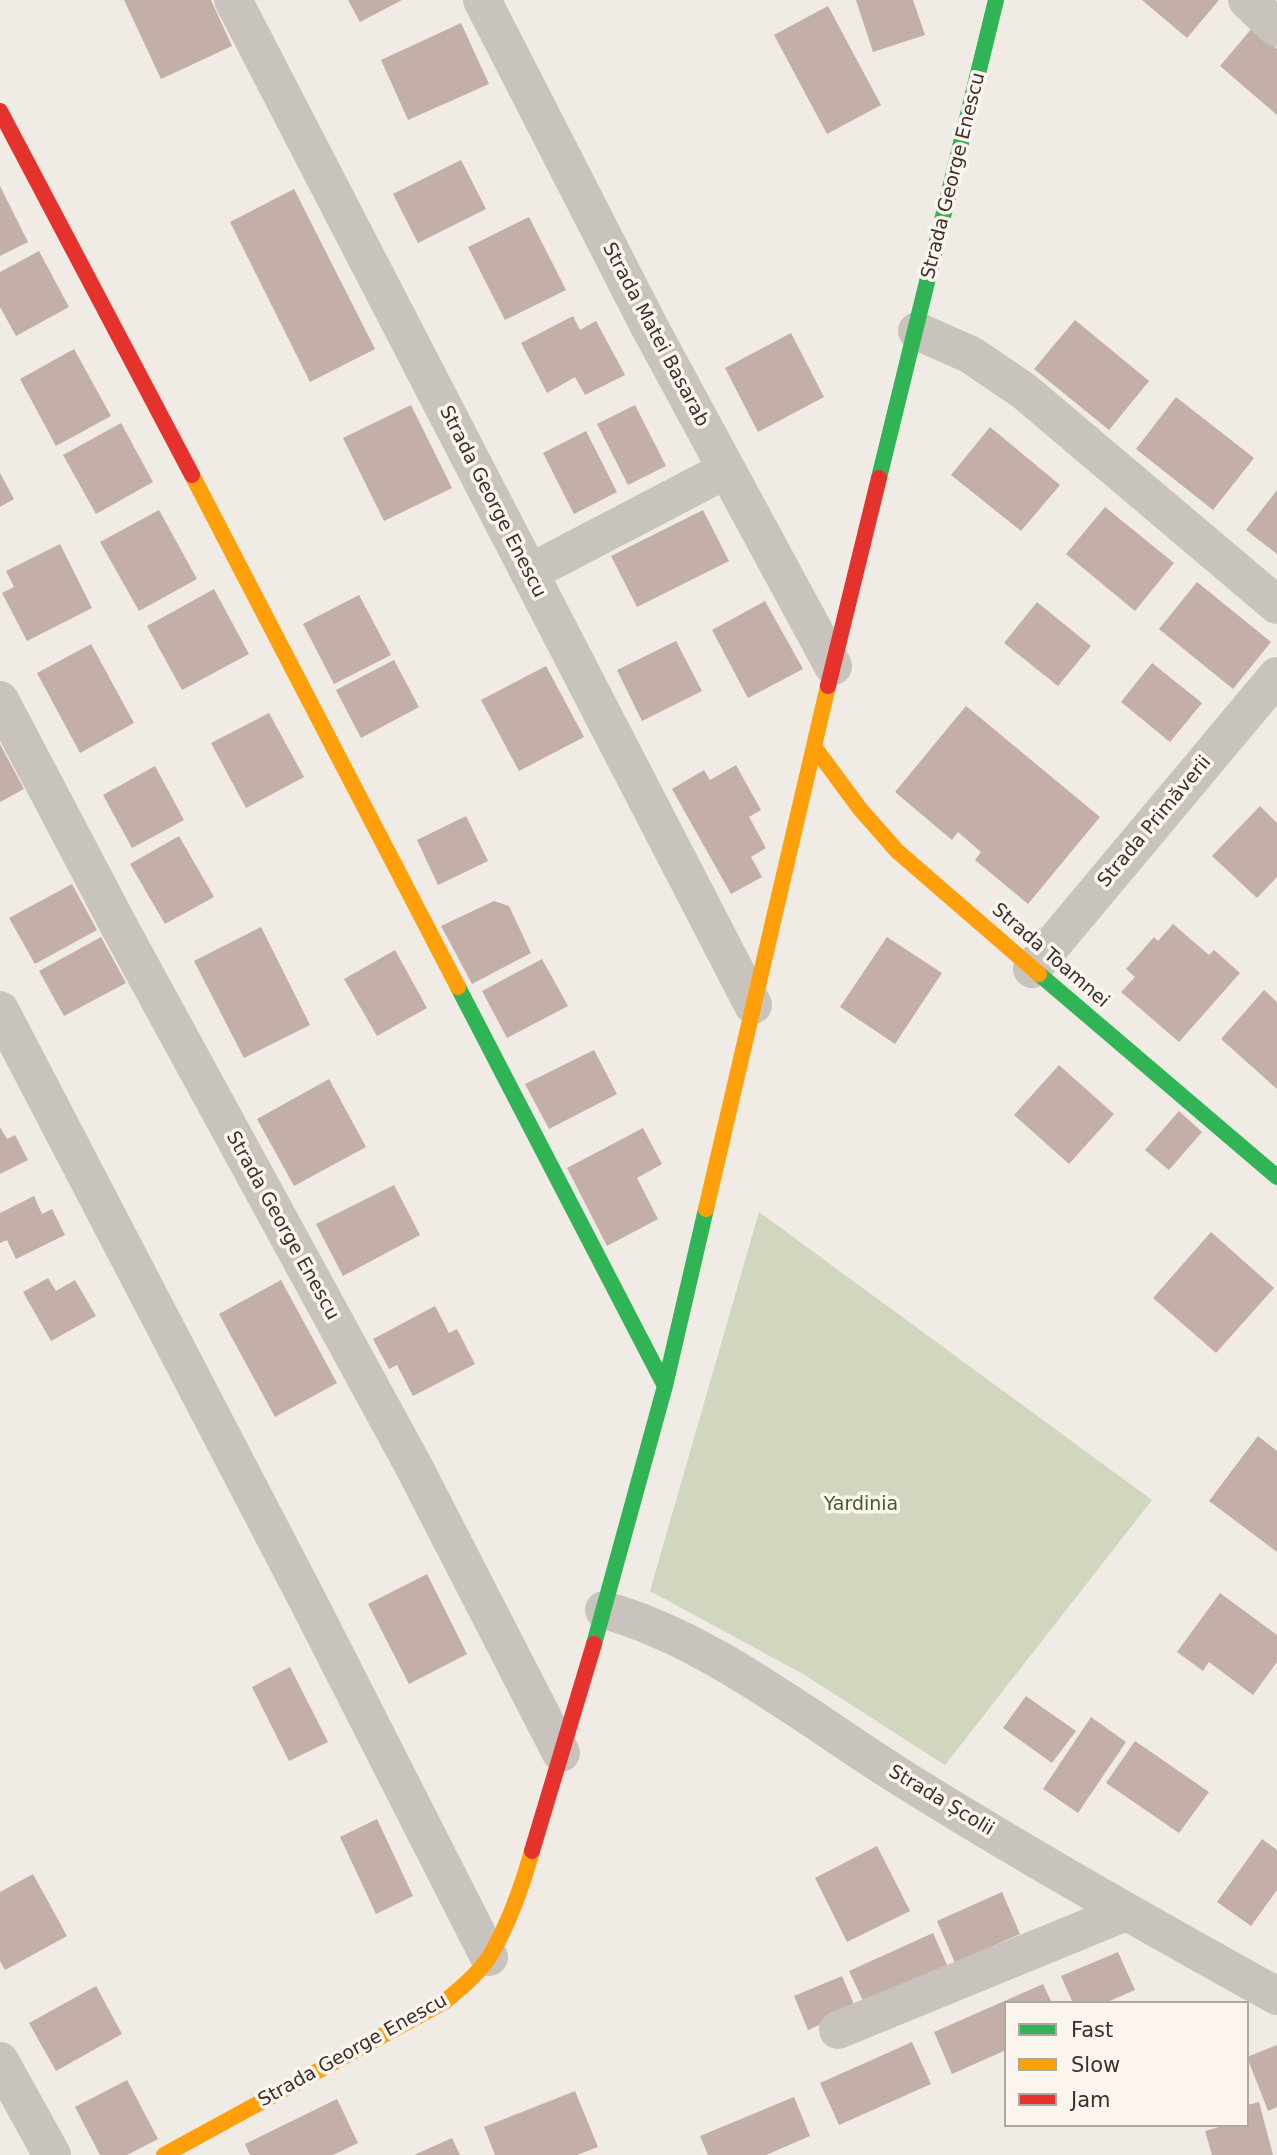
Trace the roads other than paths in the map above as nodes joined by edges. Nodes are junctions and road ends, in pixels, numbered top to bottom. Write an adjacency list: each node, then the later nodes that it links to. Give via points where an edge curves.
1 (233, 0): 9 (street, Strada George Enescu)
2 (482, 0): 8 (street, Strada Matei Basarab)
3 (1247, 0): 5 (street)
4 (991, 5): 7 (street, Strada George Enescu)
5 (1277, 28)
6 (0, 111): 19 (street)
7 (917, 331): 10 (street, via 971,355 1024,391); 11 (street, Strada George Enescu)
8 (726, 470): 9 (street); 11 (street, Strada Matei Basarab)
9 (529, 573): 16 (street, Strada George Enescu)
10 (1277, 605)
11 (833, 666): 14 (street, Strada George Enescu)
12 (1277, 676): 15 (street, Strada Primăverii)
13 (0, 699): 21 (street, Strada George Enescu, via 413,1465)
14 (815, 748): 15 (street, Strada Toamnei, via 883,838); 16 (street, Strada George Enescu)
15 (1032, 969): 18 (street, Strada Toamnei)
16 (753, 1004): 19 (street, Strada George Enescu)
17 (0, 1010): 23 (street)
18 (1275, 1171)
19 (665, 1386): 20 (street, Strada George Enescu)
20 (604, 1610): 21 (street, Strada George Enescu); 22 (street, Strada Școlii, via 647,1624 734,1670)
21 (561, 1753): 23 (street, Strada George Enescu, via 519,1895)
22 (1126, 1912): 24 (street, Strada Școlii); 25 (street)
23 (489, 1957): 28 (street, Strada George Enescu, via 444,2002)
24 (1277, 1996)
25 (838, 2030)
26 (0, 2061): 27 (street)
27 (52, 2155)
28 (164, 2155)

